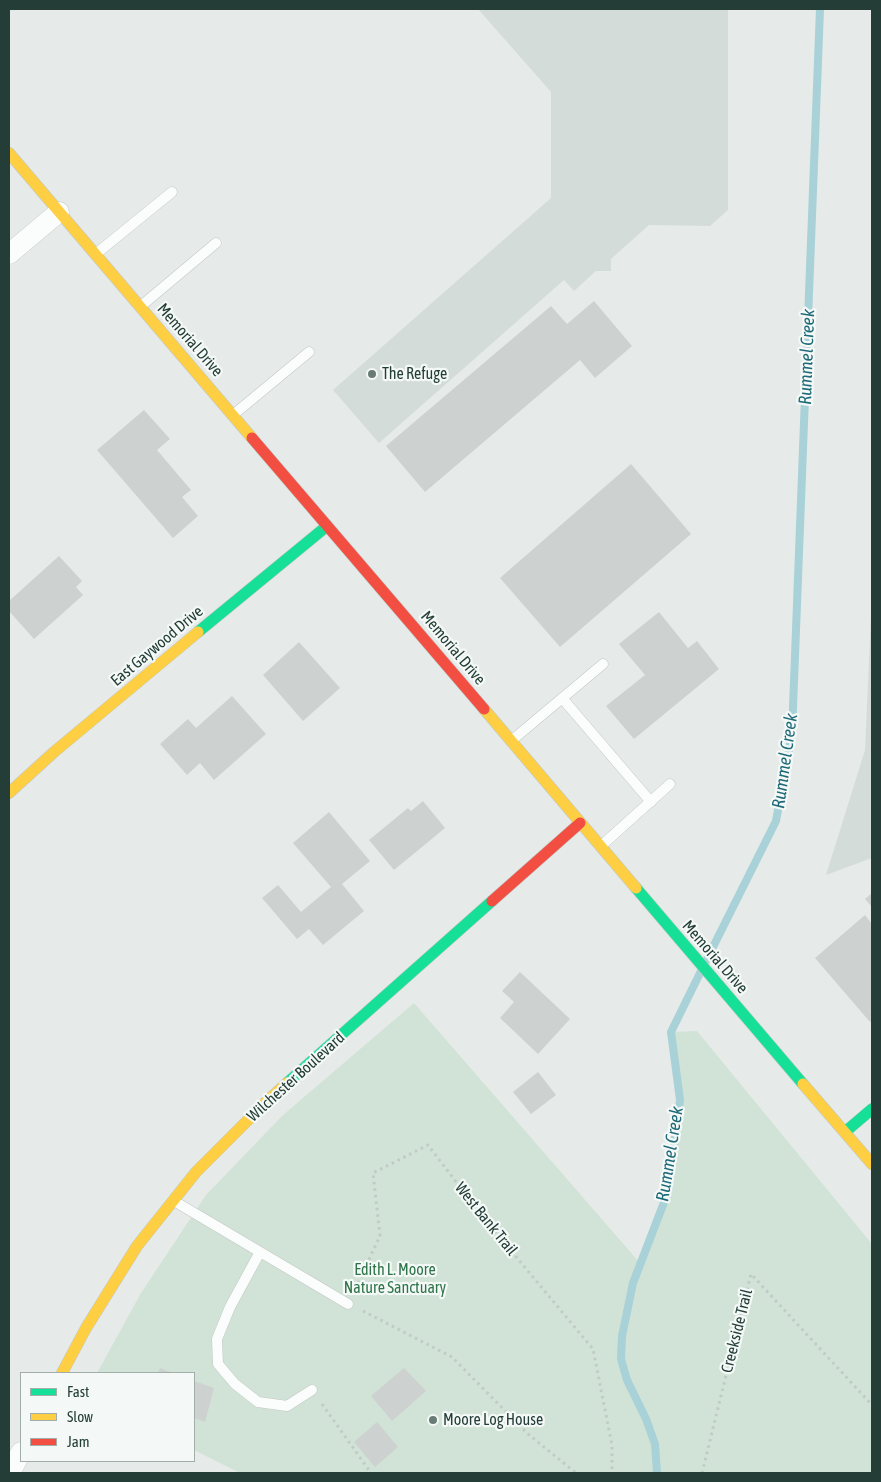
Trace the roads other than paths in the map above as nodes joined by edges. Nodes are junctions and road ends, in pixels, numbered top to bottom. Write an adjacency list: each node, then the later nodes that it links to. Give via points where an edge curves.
1 (9, 153): 3 (main road, Memorial Drive)
2 (172, 192): 6 (lane)
3 (58, 212): 5 (street); 6 (main road, Memorial Drive)
4 (216, 243): 7 (lane)
5 (9, 254)
6 (95, 254): 7 (main road, Memorial Drive)
7 (140, 307): 9 (main road, Memorial Drive)
8 (309, 352): 9 (lane)
9 (233, 415): 10 (main road, Memorial Drive)
10 (327, 526): 13 (main road, Memorial Drive); 15 (main road, East Gaywood Drive)
11 (603, 664): 12 (lane)
12 (562, 698): 13 (lane); 16 (lane)
13 (510, 742): 17 (main road, Memorial Drive)
14 (670, 784): 16 (lane)
15 (9, 793)
16 (651, 802): 18 (lane)
17 (580, 823): 18 (main road, Memorial Drive); 22 (main road, Wilchester Boulevard, via 265,1103 196,1172)
18 (600, 846): 20 (main road, Memorial Drive)
19 (872, 1109): 20 (main road)
20 (845, 1132): 21 (main road, Memorial Drive)
21 (872, 1164)
22 (173, 1200): 23 (lane); 25 (main road, Wilchester Boulevard, via 137,1246)
23 (260, 1252): 24 (lane); 26 (lane, via 230,1307 217,1339 218,1364 235,1384 258,1402 287,1406)
24 (348, 1304)
25 (63, 1372)
26 (312, 1390)
27 (20, 1454): 28 (street)
28 (10, 1473)

